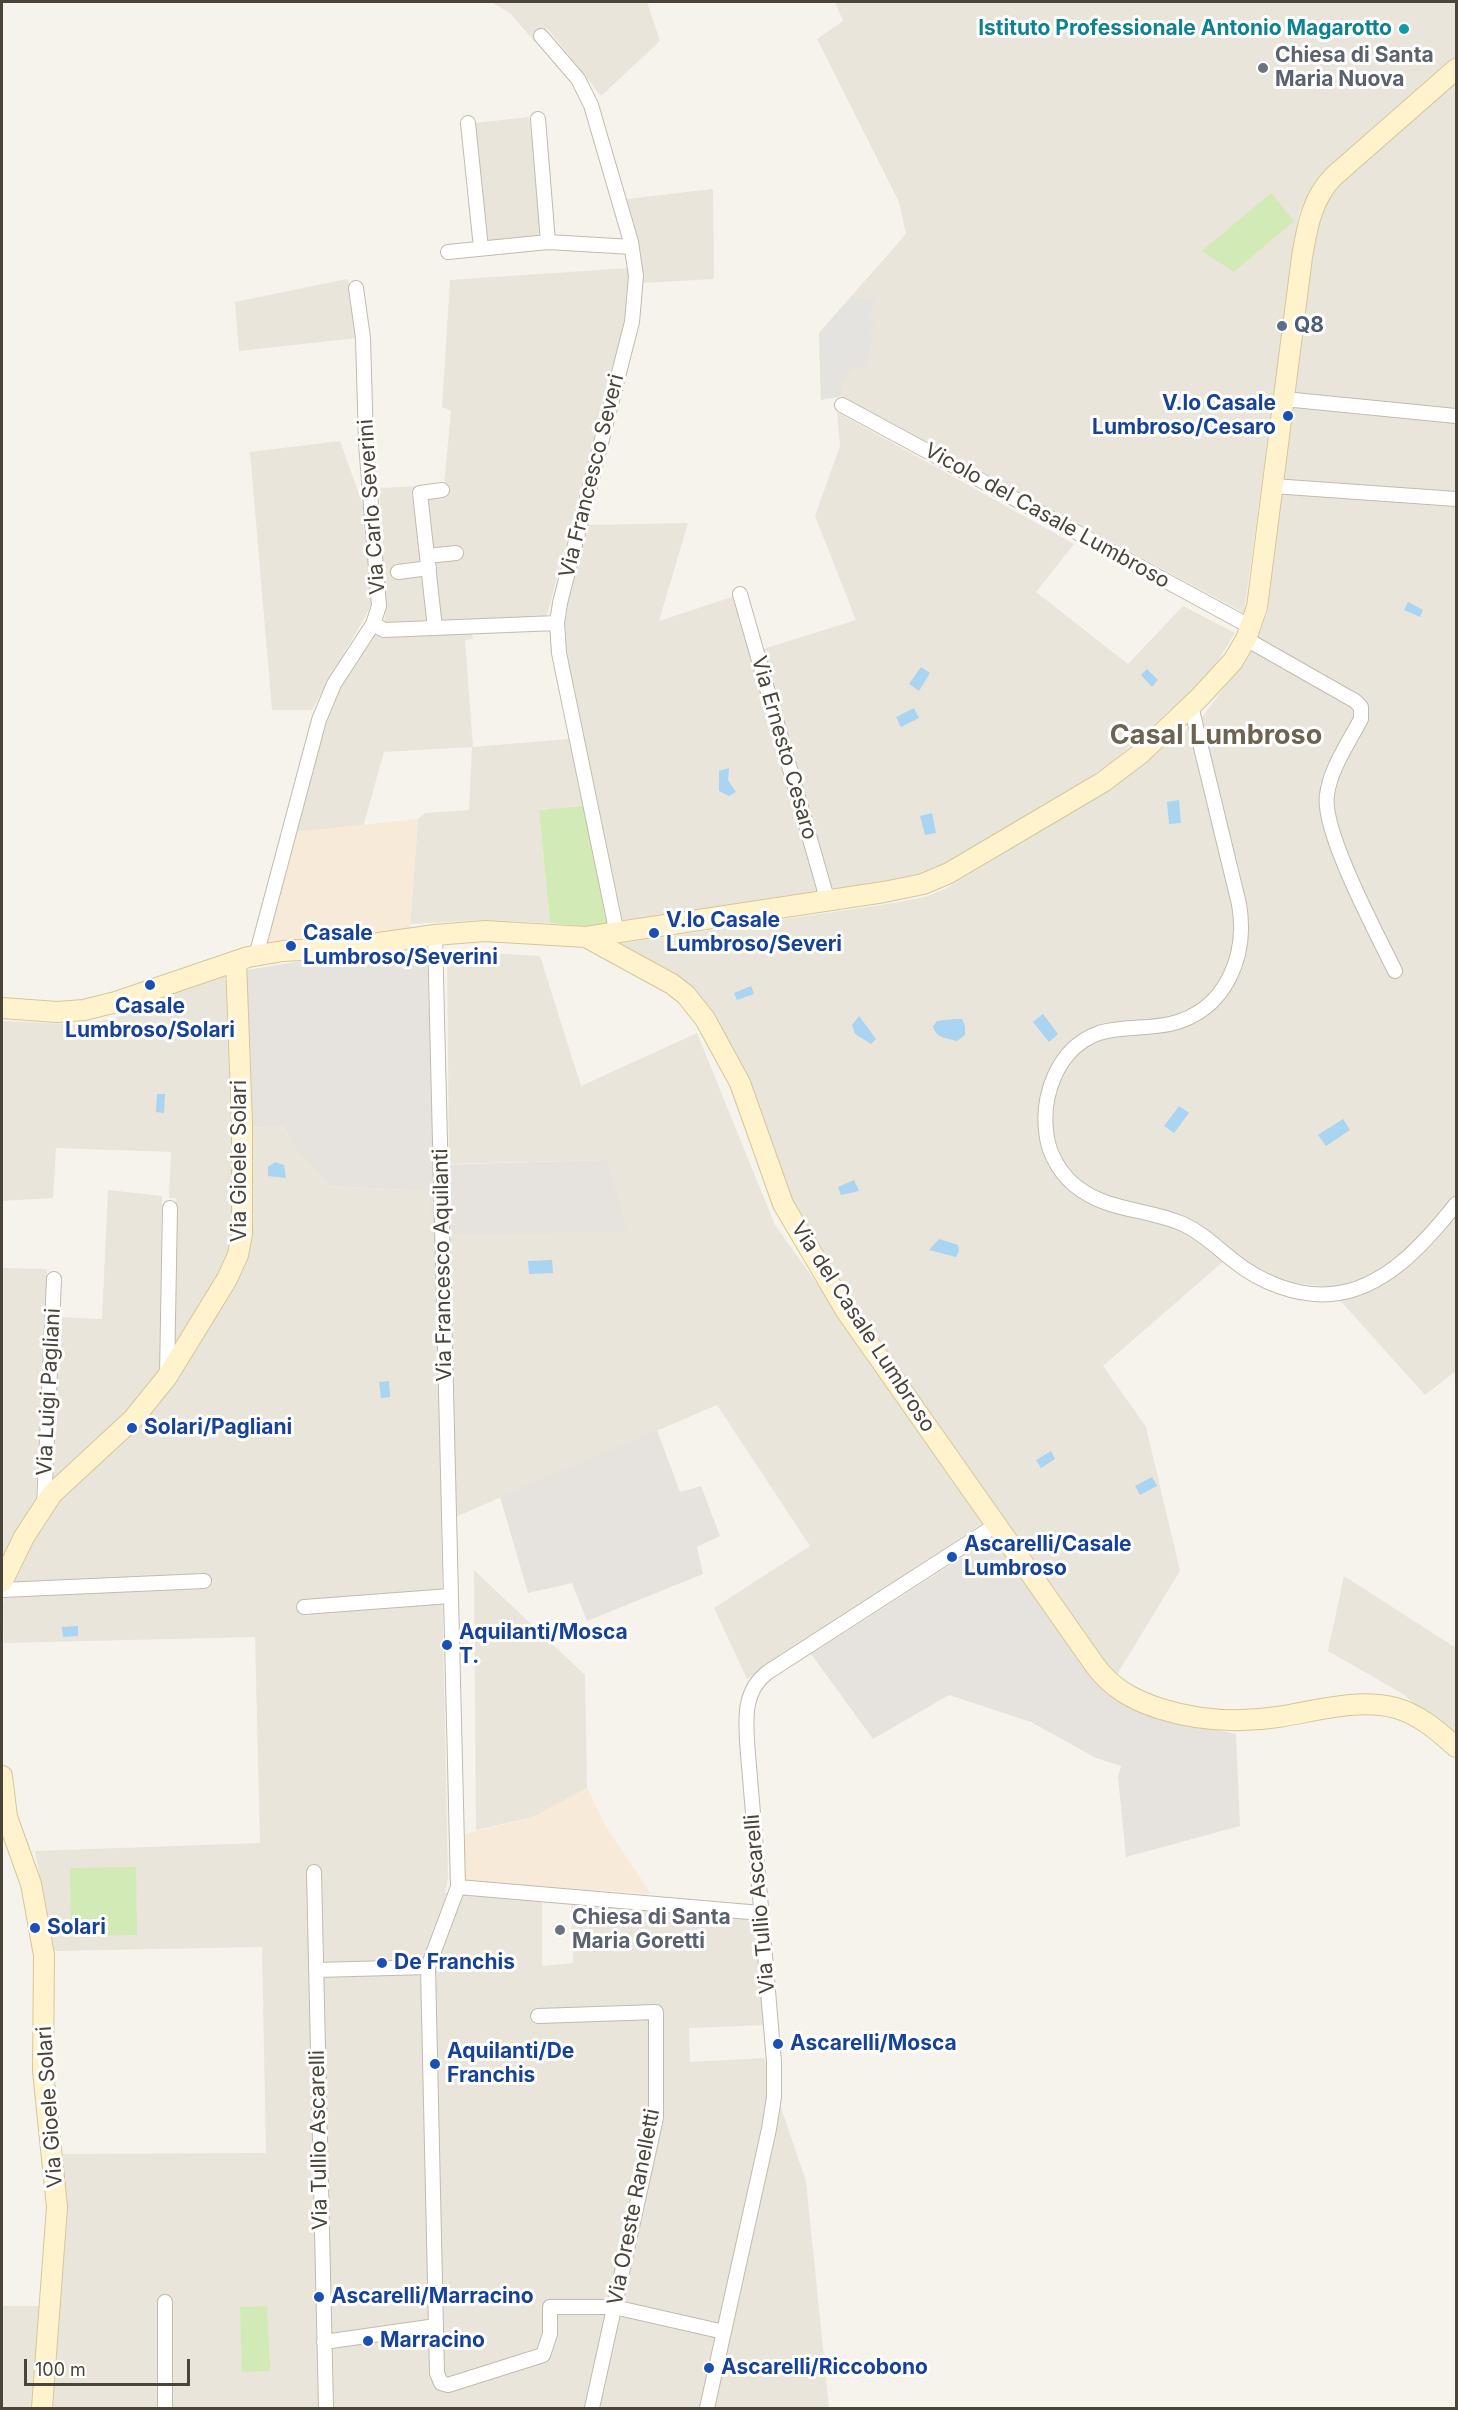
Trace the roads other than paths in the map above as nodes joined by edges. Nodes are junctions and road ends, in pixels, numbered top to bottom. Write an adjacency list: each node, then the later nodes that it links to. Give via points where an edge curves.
1 (541, 36): 6 (street, Via Francesco Severi, via 578,79 589,100)
2 (1456, 69): 10 (street, via 1357,155 1317,199 1304,245)
3 (538, 118): 5 (street)
4 (468, 123): 7 (street)
5 (548, 242): 6 (street); 7 (street)
6 (632, 247): 20 (street, Via Francesco Severi, via 636,283 633,316)
7 (481, 248): 8 (street)
8 (448, 252)
9 (356, 288): 21 (street, Via Carlo Severini, via 363,338 366,443 379,582 379,606)
10 (1284, 399): 12 (street); 13 (street)
11 (842, 405): 23 (street, Vicolo del Casale Lumbroso)
12 (1456, 416)
13 (1273, 486): 15 (street); 23 (street, via 1257,607)
14 (442, 490): 17 (street, via 420,493)
15 (1456, 499)
16 (456, 552): 17 (street)
17 (428, 562): 18 (street); 22 (street)
18 (398, 572)
19 (740, 594): 25 (street, Via Ernesto Cesaro)
20 (557, 622): 22 (street); 27 (street, Via Francesco Severi)
21 (373, 624): 22 (street, via 384,630); 29 (street, Via Carlo Severini, via 338,676 322,710)
22 (435, 628)
23 (1249, 633): 24 (street, via 1233,661); 31 (street, Vicolo del Casale Lumbroso, via 1361,707 1361,719 1330,781 1327,808 1357,894)
24 (1191, 706): 25 (street, via 1113,775 975,860 915,887); 33 (street, via 1240,910 1237,960 1219,995 1195,1015 1170,1024 1100,1033 1071,1051 1054,1076 1046,1104 1046,1135 1054,1158 1071,1182 1091,1196 1181,1223 1254,1275 1308,1293 1344,1292 1393,1269)
25 (828, 902): 27 (street)
26 (435, 934): 28 (street, Via del Casale Lumbroso, via 489,931); 29 (street, Via del Casale Lumbroso); 42 (street, Via Francesco Aquilanti)
27 (617, 934): 28 (street)
28 (586, 937): 38 (street, Via del Casale Lumbroso, via 672,984 703,1016 740,1083 795,1227 846,1311)
29 (256, 956): 30 (street, Via del Casale Lumbroso)
30 (236, 962): 32 (street, Via del Casale Lumbroso, via 84,1010); 36 (street, Via Gioele Solari, via 241,1244 229,1275)
31 (1395, 971)
32 (2, 1008)
33 (1456, 1204)
34 (170, 1208): 36 (street)
35 (54, 1279): 37 (street, Via Luigi Pagliani)
36 (167, 1377): 37 (street, Via Gioele Solari, via 133,1419 61,1485)
37 (44, 1506): 40 (street, Via Gioele Solari)
38 (996, 1525): 44 (street, Via del Casale Lumbroso, via 1100,1672 1113,1686 1138,1701 1194,1717 1237,1721 1376,1705 1414,1715); 48 (street, Via Tullio Ascarelli, via 768,1672 753,1687 747,1713 747,1743)
39 (204, 1581): 41 (street)
40 (2, 1582)
41 (2, 1590)
42 (450, 1596): 43 (street); 47 (street, Via Francesco Aquilanti)
43 (304, 1607)
44 (1456, 1747)
45 (2, 1776): 57 (street, Via Gioele Solari, via 7,1817 31,1884 44,1955 43,2071 57,2207)
46 (314, 1872): 50 (street, Via Tullio Ascarelli)
47 (458, 1887): 48 (street); 49 (street, Via Francesco Aquilanti)
48 (761, 1913): 55 (street, Via Tullio Ascarelli, via 774,2097)
49 (428, 1967): 50 (street); 54 (street, Via Francesco Aquilanti)
50 (316, 1970): 56 (street, Via Tullio Ascarelli)
51 (538, 2016): 53 (street, Via Oreste Ranelletti, via 656,2012 656,2118)
52 (165, 2302): 58 (street)
53 (614, 2307): 54 (street, Via Francesco Aquilanti, via 550,2307 550,2334 543,2355 448,2385 441,2382 437,2373); 55 (street); 60 (street, Via Oreste Ranelletti)
54 (436, 2326): 56 (street)
55 (724, 2332): 61 (street, Via Tullio Ascarelli)
56 (324, 2342): 59 (street, Via Tullio Ascarelli)
57 (42, 2409)
58 (165, 2409)
59 (326, 2409)
60 (592, 2409)
61 (708, 2409)

